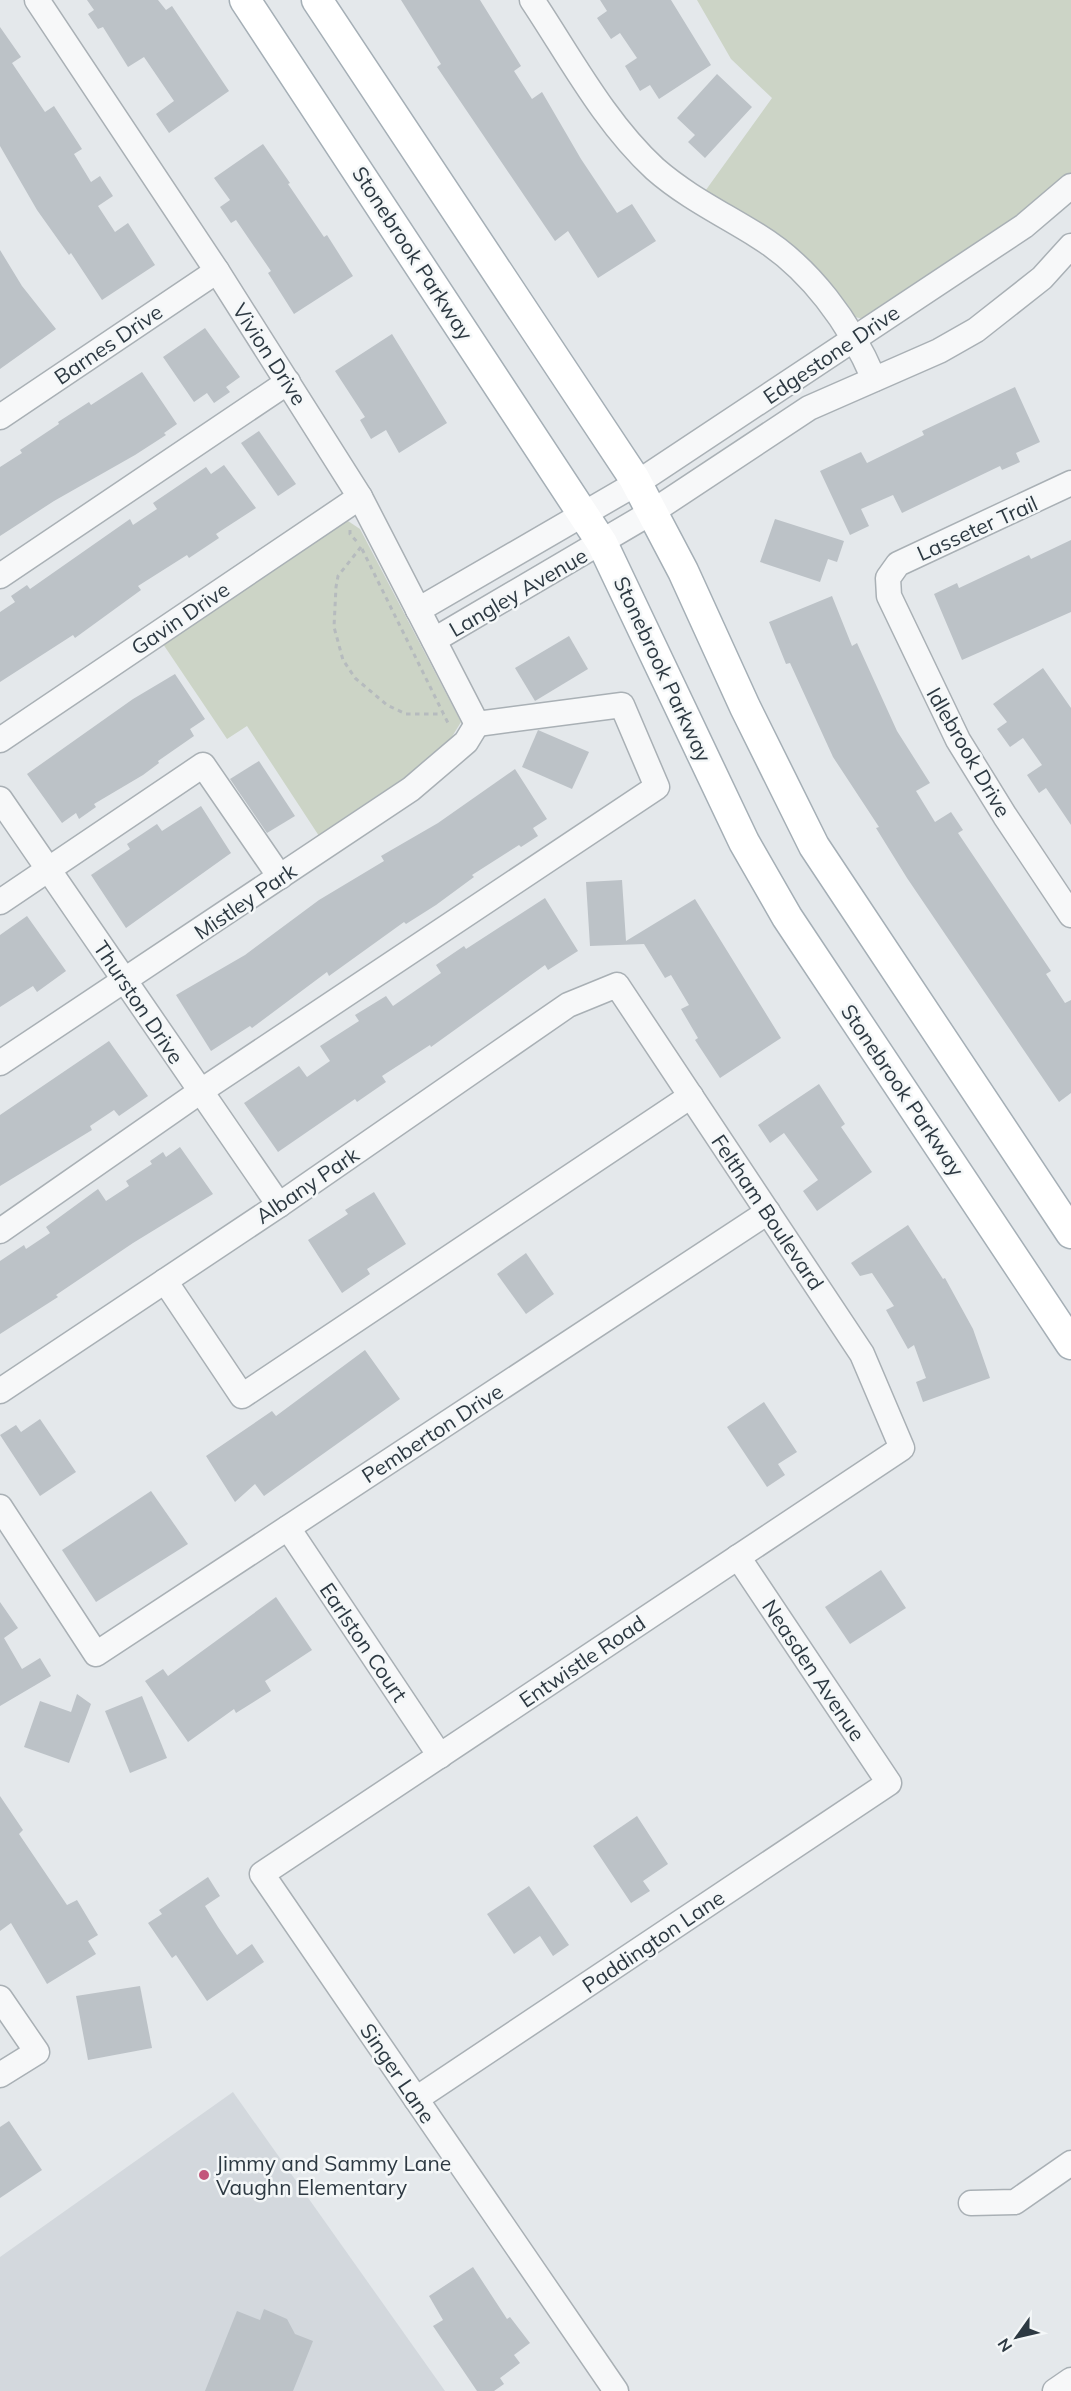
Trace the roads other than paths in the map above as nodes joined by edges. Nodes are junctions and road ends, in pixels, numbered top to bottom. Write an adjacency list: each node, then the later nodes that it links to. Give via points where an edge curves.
1 (38, 0): 7 (street, Vivion Drive)
2 (245, 0): 16 (main road, Stonebrook Parkway)
3 (317, 0): 12 (main road)
4 (532, 0): 8 (street, via 606,112 639,153 684,192 788,258 819,290)
5 (1071, 186): 8 (street, Edgestone Drive, via 1024,226)
6 (1071, 246): 9 (street, Edgestone Drive, via 1042,278 990,320 939,351)
7 (217, 271): 10 (street, Vivion Drive); 11 (street, Barnes Drive)
8 (854, 339): 9 (street); 12 (street, Edgestone Drive)
9 (874, 379): 15 (street, Edgestone Drive, via 809,408)
10 (288, 382): 14 (street, Vivion Drive); 18 (street)
11 (0, 417)
12 (636, 483): 15 (main road); 16 (street, Edgestone Drive)
13 (1071, 483): 19 (street, Lasseter Trail, via 898,564)
14 (360, 497): 20 (street, Vivion Drive); 23 (street, Gavin Drive)
15 (652, 512): 17 (street, Edgestone Drive); 37 (main road, via 814,846)
16 (585, 514): 17 (main road, Stonebrook Parkway); 20 (street, Langley Avenue)
17 (603, 543): 21 (street, Langley Avenue); 39 (main road, Stonebrook Parkway, via 744,842 787,917)
18 (0, 576)
19 (888, 578): 28 (street, Idlebrook Drive, via 889,596 954,733)
20 (418, 609): 21 (street, Vivion Drive)
21 (434, 640): 22 (street, Vivion Drive)
22 (477, 724): 26 (street, Mistley Park, via 466,742 411,789); 32 (street, via 622,705 657,787)
23 (0, 740)
24 (0, 799): 25 (street, Thurston Drive)
25 (49, 870): 26 (street, via 203,765); 27 (street); 29 (street, Thurston Drive)
26 (280, 877): 29 (street, Mistley Park)
27 (0, 902)
28 (1071, 915)
29 (125, 981): 31 (street, Mistley Park); 32 (street, Thurston Drive)
30 (617, 985): 33 (street, Feltham Boulevard); 34 (street, Albany Park, via 568,1005)
31 (0, 1064)
32 (201, 1091): 34 (street, Thurston Drive); 36 (street)
33 (691, 1096): 35 (street, Feltham Boulevard); 38 (street, via 242,1396)
34 (279, 1205): 38 (street, Albany Park)
35 (768, 1212): 41 (street, Feltham Boulevard, via 862,1354); 43 (street, Pemberton Drive)
36 (0, 1231)
37 (1071, 1233)
38 (165, 1281): 40 (street, Albany Park)
39 (1071, 1344)
40 (0, 1391)
41 (902, 1448): 44 (street, Entwistle Road)
42 (0, 1507): 43 (street, Pemberton Drive, via 96,1654)
43 (288, 1528): 45 (street, Earlston Court)
44 (738, 1557): 45 (street, Entwistle Road); 46 (street, Neasden Avenue)
45 (440, 1756): 47 (street, Entwistle Road)
46 (890, 1784): 50 (street, Paddington Lane)
47 (262, 1874): 50 (street, Singer Lane)
48 (0, 1998): 49 (street, via 37,2052)
49 (0, 2075)
50 (416, 2100): 54 (street, Singer Lane)
51 (1071, 2163): 52 (street, via 1015,2202)
52 (971, 2204)
53 (1071, 2380): 55 (street)
54 (615, 2391)
55 (1055, 2391)

